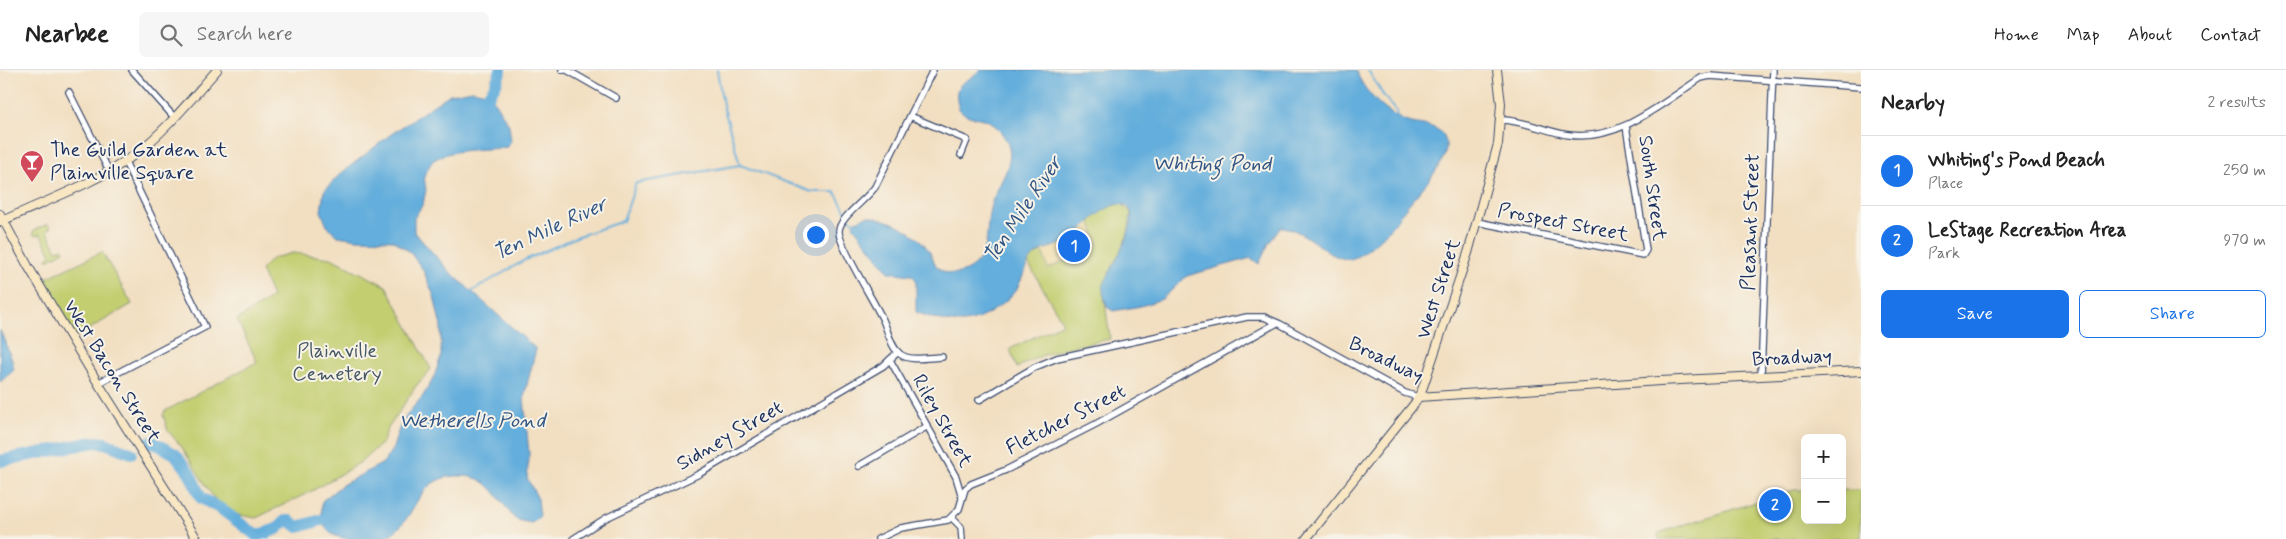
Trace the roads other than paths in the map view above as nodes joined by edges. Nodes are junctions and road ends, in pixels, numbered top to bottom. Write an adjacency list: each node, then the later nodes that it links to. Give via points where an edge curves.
1 (132, 70): 12 (street)
2 (217, 70): 12 (street)
3 (562, 70): 10 (street)
4 (933, 70): 11 (street)
5 (1496, 70): 13 (street, West Street)
6 (1773, 70): 7 (street, Pleasant Street)
7 (1773, 80): 8 (street); 14 (street, via 1706,77); 26 (street, Pleasant Street)
8 (1861, 87)
9 (69, 92): 17 (street)
10 (616, 98)
11 (910, 116): 15 (street, via 967,140); 22 (street, via 875,187 839,229 840,239)
12 (174, 117): 16 (street)
13 (1502, 120): 14 (street, via 1578,135 1608,132); 19 (street, West Street)
14 (1626, 126): 20 (street, South Street, via 1646,250)
15 (961, 155)
16 (125, 162): 17 (street); 27 (street, via 205,327)
17 (109, 171): 18 (street)
18 (1, 218): 27 (street, West Bacon Street)
19 (1477, 222): 20 (street, Prospect Street); 28 (street, West Street, via 1433,361)
20 (1643, 254)
21 (1277, 323): 28 (street, Broadway); 29 (street, Broadway, via 1264,317 1246,317 1069,355 1035,367); 32 (street, Fletcher Street, via 1096,424 1006,470 971,484)
22 (898, 352): 23 (street, via 910,358); 24 (street, Sidney Street)
23 (942, 357)
24 (890, 360): 30 (street, Riley Street); 35 (street, Sidney Street, via 699,474 606,518)
25 (1861, 371): 26 (street, Broadway)
26 (1761, 375): 28 (street, Broadway)
27 (98, 383): 34 (street, West Bacon Street)
28 (1418, 397): 38 (street, West Street)
29 (979, 400)
30 (926, 427): 31 (street); 32 (street, Riley Street, via 956,477)
31 (859, 466)
32 (962, 498): 33 (street, Fletcher Street)
33 (952, 518): 36 (street, via 901,528); 37 (street, via 961,527)
34 (197, 539)
35 (573, 539)
36 (878, 539)
37 (962, 539)
38 (1306, 539)

